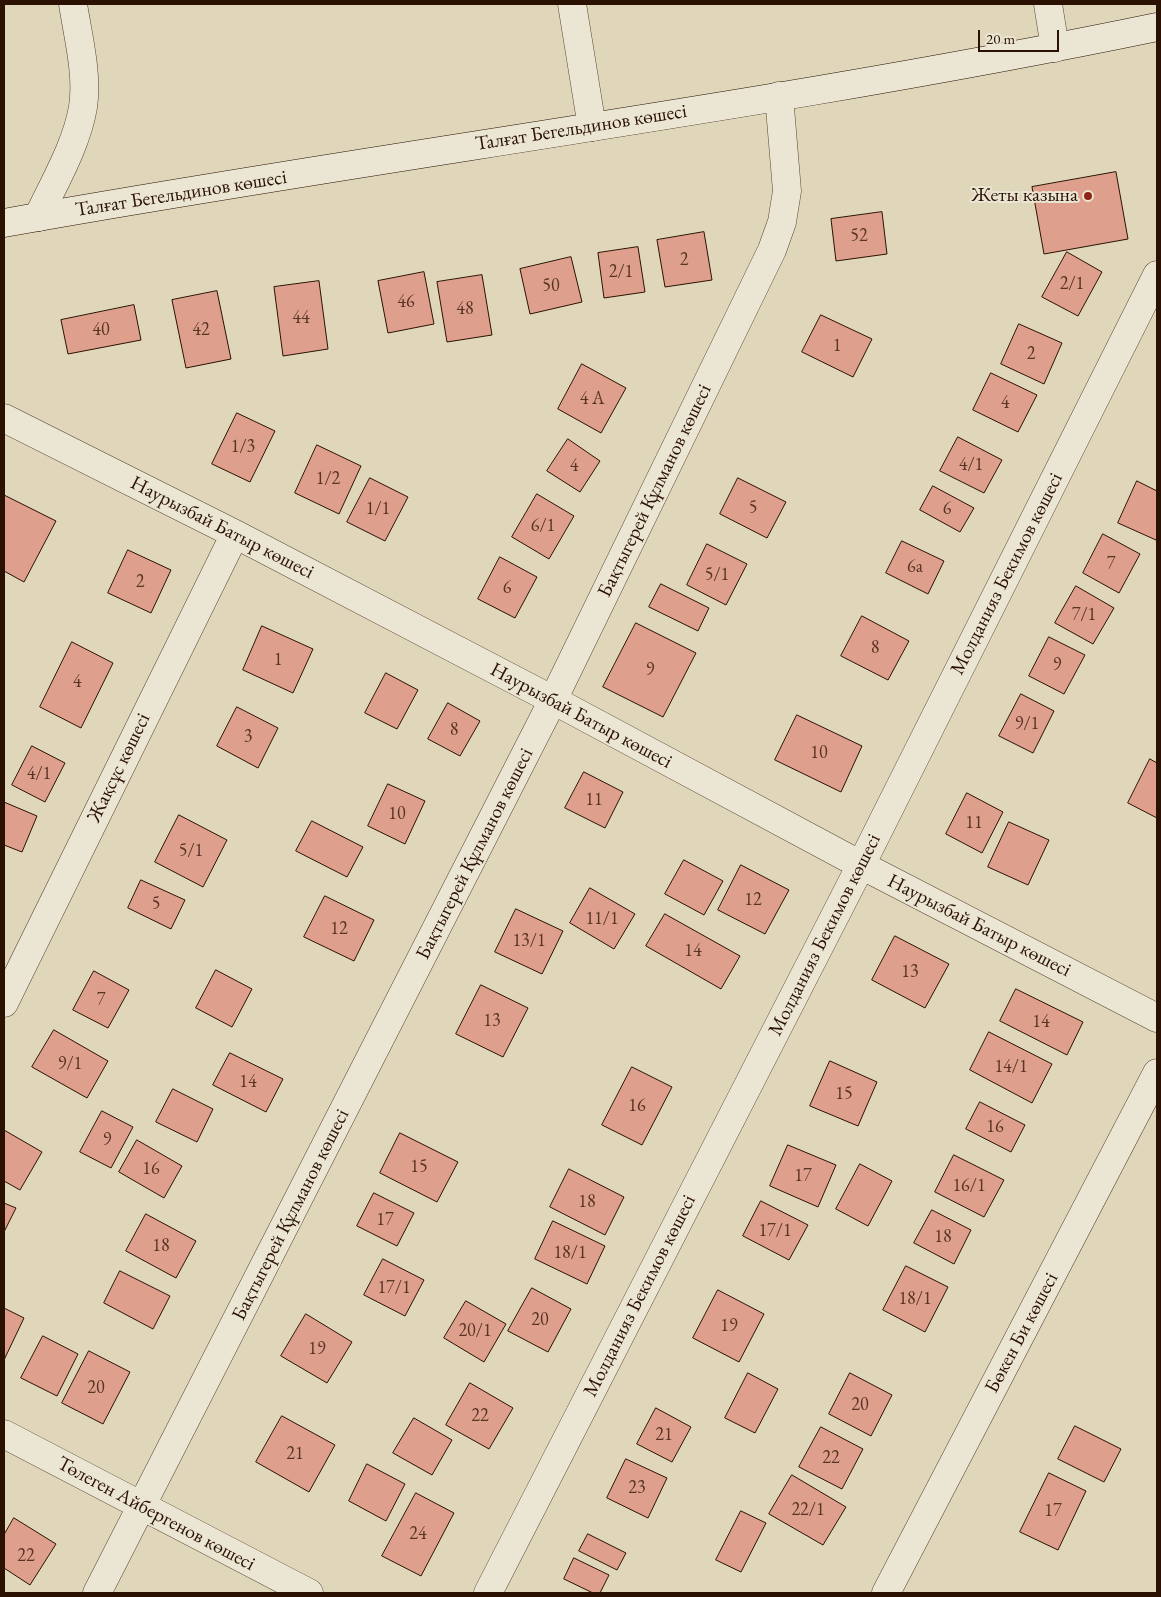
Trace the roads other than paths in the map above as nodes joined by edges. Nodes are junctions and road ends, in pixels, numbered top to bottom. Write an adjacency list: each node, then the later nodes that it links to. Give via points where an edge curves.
1 (73, 4): 8 (street, via 84,82 83,106 70,148)
2 (572, 4): 7 (street)
3 (1048, 4): 5 (street)
4 (1157, 28): 5 (street, Талғат Бегельдинов көшесі)
5 (1055, 48): 6 (street, Талғат Бегельдинов көшесі)
6 (778, 96): 7 (street, Талғат Бегельдинов көшесі); 13 (street, Бақтыгерей Құлманов көшесі, via 787,191 784,213 772,250)
7 (592, 127): 8 (street, Талғат Бегельдинов көшесі)
8 (38, 217): 9 (street, Талғат Бегельдинов көшесі)
9 (4, 223)
10 (1157, 275): 14 (street, Молданияз Бекимов көшесі)
11 (4, 418): 12 (street, Наурызбай Батыр көшесі)
12 (235, 534): 13 (street, Наурызбай Батыр көшесі); 15 (street, Жақсұс көшесі)
13 (553, 700): 14 (street, Наурызбай Батыр көшесі); 19 (street, Бақтыгерей Құлманов көшесі)
14 (861, 865): 16 (street, Наурызбай Батыр көшесі); 22 (street, Молданияз Бекимов көшесі)
15 (4, 1003)
16 (1157, 1018)
17 (1157, 1073): 23 (street, Бөкен Би көшесі)
18 (4, 1434): 19 (street, Төлеген Айбергенов көшесі)
19 (143, 1507): 20 (street, Бақтыгерей Құлманов көшесі); 21 (street, Төлеген Айбергенов көшесі)
20 (98, 1593)
21 (309, 1593)
22 (488, 1593)
23 (886, 1593)

